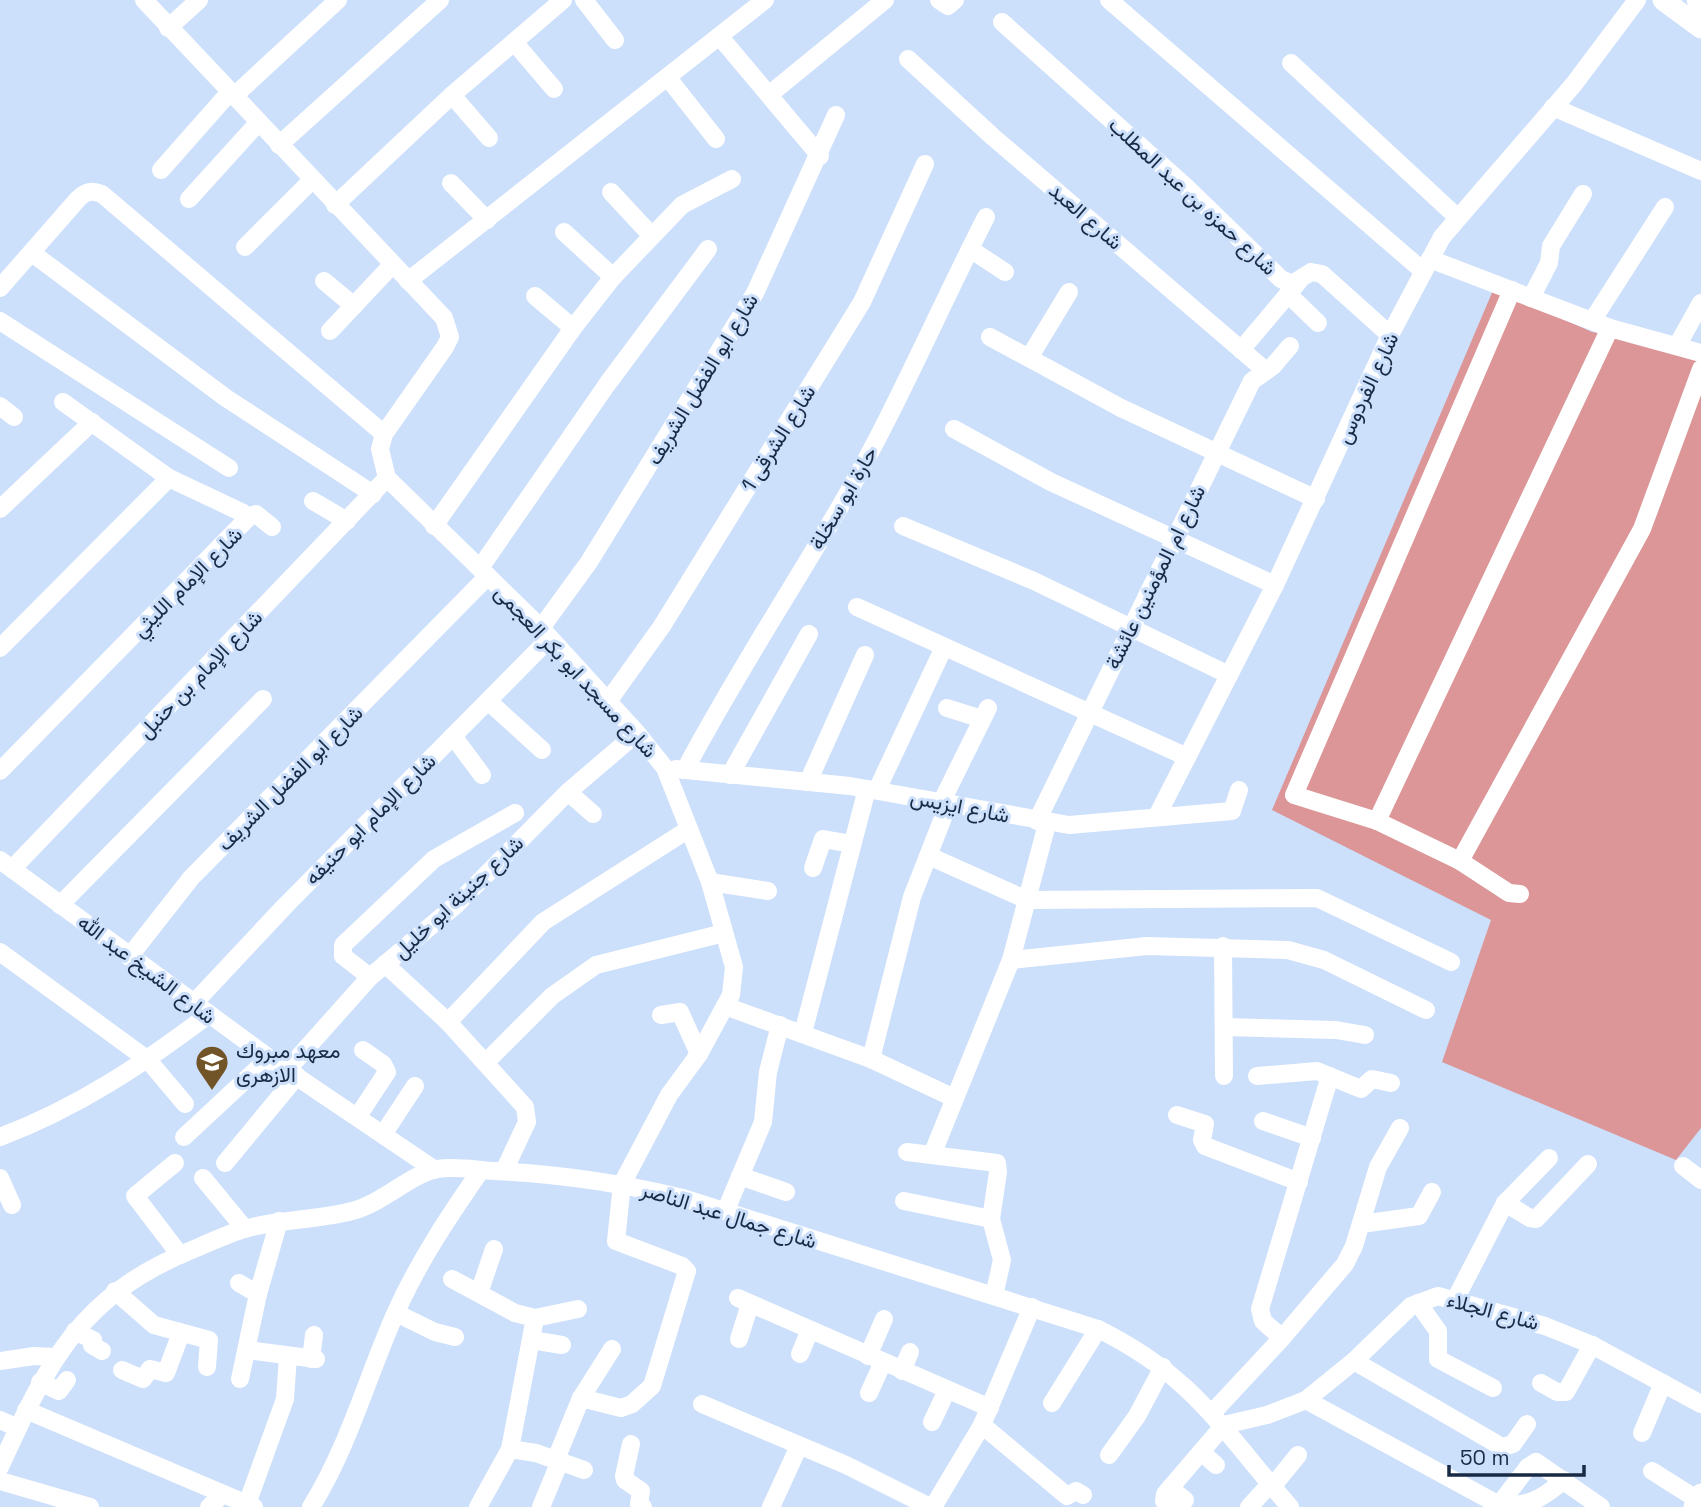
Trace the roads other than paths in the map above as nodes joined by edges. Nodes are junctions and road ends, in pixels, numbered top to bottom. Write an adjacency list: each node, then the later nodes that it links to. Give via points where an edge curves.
1 (144, 0): 17 (street)
2 (198, 0): 17 (street)
3 (338, 0): 27 (street)
4 (440, 0): 34 (street)
5 (584, 0): 20 (street)
6 (765, 0): 19 (street)
7 (885, 0): 26 (street)
8 (939, 0): 9 (street, via 948,6)
9 (955, 0)
10 (1109, 0): 57 (street, via 1343,205)
11 (1637, 0): 29 (street, شارع الفردوس)
12 (1696, 0): 15 (street)
13 (556, 2): 21 (street)
14 (1669, 2): 18 (street)
15 (1701, 4)
16 (1002, 22): 63 (street, شارع حمزه بن عبد المطلب)
17 (167, 27): 27 (street)
18 (1701, 28)
19 (720, 37): 24 (street); 26 (street)
20 (615, 40)
21 (514, 41): 25 (street); 28 (street)
22 (908, 59): 80 (street, شارع العبد)
23 (1291, 63): 48 (street)
24 (668, 78): 33 (street); 49 (street)
25 (554, 89)
26 (770, 94): 35 (street)
27 (231, 95): 31 (street); 37 (street)
28 (452, 95): 32 (street); 45 (street)
29 (1553, 107): 38 (street); 48 (street, شارع الفردوس)
30 (836, 115): 35 (street, شارع ابو الفضل الشريف)
31 (258, 123): 34 (street); 44 (street)
32 (489, 138)
33 (716, 139)
34 (279, 145): 40 (street)
35 (820, 156): 107 (street, شارع ابو الفضل الشريف, via 755,293)
36 (925, 164): 114 (street, شارع الشرقى 1, via 862,302 662,626)
37 (161, 170)
38 (1701, 171)
39 (732, 179): 51 (street, via 681,205)
40 (312, 180): 45 (street); 52 (street)
41 (452, 183): 49 (street)
42 (611, 191): 51 (street)
43 (1583, 194): 67 (street, via 1551,246 1549,263)
44 (189, 199)
45 (335, 205): 56 (street)
46 (1665, 207): 71 (street)
47 (986, 217): 54 (street, حارة ابو سخلة)
48 (1457, 217): 57 (street, شارع الفردوس)
49 (487, 220): 61 (street)
50 (564, 232): 59 (street)
51 (651, 235): 59 (street)
52 (246, 247)
53 (708, 249): 103 (street, شارع ابو الفضل الشريف, via 608,383)
54 (970, 249): 58 (street); 123 (street, حارة ابو سخلة, via 902,395)
55 (32, 253): 62 (street); 88 (street, via 85,192 102,194); 93 (street, via 226,398)
56 (392, 265): 61 (street); 69 (street)
57 (1427, 265): 64 (street); 76 (street, شارع الفردوس)
58 (1005, 272)
59 (613, 277): 73 (street)
60 (324, 281): 69 (street)
61 (408, 281): 88 (street, via 444,318 450,337)
62 (0, 288)
63 (1294, 288): 72 (street); 76 (street, شارع حمزه بن عبد المطلب, via 1311,272 1322,274); 80 (street)
64 (1512, 290): 67 (street); 135 (street, via 1295,792 1297,797)
65 (1069, 292): 82 (street)
66 (535, 296): 73 (street)
67 (1531, 298): 71 (street)
68 (1701, 303): 79 (street)
69 (354, 306): 75 (street)
70 (0, 321): 90 (street)
71 (1592, 321): 74 (street)
72 (1318, 323)
73 (573, 328): 99 (street)
74 (1610, 328): 79 (street); 135 (street)
75 (330, 331)
76 (1390, 335): 94 (street, شارع الفردوس)
77 (990, 337): 82 (street)
78 (1290, 346): 84 (street, شارع ام المؤمنين عائشة)
79 (1677, 346): 81 (street)
80 (1241, 350): 84 (street, شارع العبد)
81 (1701, 353)
82 (1029, 358): 89 (street)
83 (1701, 369): 140 (street, via 1642,528)
84 (1266, 371): 89 (street, شارع ام المؤمنين عائشة, via 1252,380)
85 (63, 402): 86 (street, شارع الإمام الليثي)
86 (92, 422): 91 (street, شارع الإمام الليثي); 96 (street)
87 (954, 429): 102 (street, via 1051,482)
88 (384, 434): 92 (street, via 380,449)
89 (1215, 453): 94 (street); 102 (street, شارع ام المؤمنين عائشة)
90 (229, 468)
91 (169, 478): 97 (street, شارع الإمام الليثي); 110 (street)
92 (387, 478): 93 (street, شارع الإمام بن حنبل); 99 (street, شارع مسجد ابو بكر العجمى)
93 (373, 494): 98 (street, شارع الإمام بن حنبل)
94 (1316, 499): 104 (street, شارع الفردوس)
95 (313, 501): 98 (street)
96 (0, 509)
97 (247, 517): 101 (street, via 256,514); 124 (street, شارع الإمام الليثي)
98 (347, 521): 141 (street, شارع الإمام بن حنبل)
99 (434, 526): 103 (street, شارع مسجد ابو بكر العجمى)
100 (903, 526): 106 (street)
101 (272, 527)
102 (1174, 540): 104 (street); 106 (street, شارع ام المؤمنين عائشة)
103 (484, 572): 107 (street, شارع مسجد ابو بكر العجمى); 151 (street, شارع ابو الفضل الشريف, via 191,878)
104 (1275, 585): 112 (street, شارع الفردوس)
105 (857, 607): 109 (street)
106 (1131, 627): 112 (street); 117 (street, شارع ام المؤمنين عائشة)
107 (546, 633): 114 (street, شارع مسجد ابو بكر العجمى); 115 (street, شارع الإمام ابو حنيفه)
108 (809, 634): 126 (street)
109 (944, 647): 117 (street); 128 (street)
110 (0, 648)
111 (865, 655): 127 (street)
112 (1229, 675): 121 (street, شارع الفردوس)
113 (263, 699): 147 (street)
114 (608, 700): 118 (street, شارع مسجد ابو بكر العجمى)
115 (488, 701): 119 (street, شارع الإمام ابو حنيفه); 120 (street)
116 (947, 708): 131 (street, via 985,714)
117 (1089, 713): 121 (street); 136 (street, شارع ام المؤمنين عائشة)
118 (637, 733): 122 (street, شارع مسجد ابو بكر العجمى); 130 (street, شارع جنينة ابو خليل)
119 (453, 736): 125 (street); 156 (street, شارع الإمام ابو حنيفه)
120 (542, 750)
121 (1187, 757): 134 (street, شارع الفردوس)
122 (665, 768): 123 (street, شارع ايزيس); 137 (street, شارع مسجد ابو بكر العجمى)
123 (685, 770): 126 (street, شارع ايزيس)
124 (0, 771)
125 (482, 775)
126 (730, 775): 127 (street, شارع ايزيس)
127 (808, 782): 128 (street, شارع ايزيس)
128 (872, 790): 131 (street, شارع ايزيس); 138 (street)
129 (1239, 790): 134 (street, شارع ايزيس, via 1232,811)
130 (568, 792): 133 (street); 154 (street, شارع جنينة ابو خليل, via 493,870)
131 (945, 804): 136 (street, شارع ايزيس); 139 (street)
132 (515, 813): 155 (street, via 434,859 343,945 343,956)
133 (593, 814)
134 (1157, 816): 136 (street, شارع ايزيس, via 1089,824)
135 (1377, 821): 140 (street)
136 (1042, 822): 146 (street, شارع ام المؤمنين عائشة)
137 (689, 828): 143 (street, شارع مسجد ابو بكر العجمى); 161 (street, via 543,922)
138 (852, 844): 142 (street, via 823,839); 164 (street)
139 (929, 856): 146 (street); 169 (street, via 912,897)
140 (1460, 861): 145 (street, via 1509,893)
141 (6, 864): 147 (street, شارع الشيخ عبد الله)
142 (813, 868)
143 (710, 882): 144 (street); 148 (street, شارع مسجد ابو بكر العجمى)
144 (768, 891)
145 (1521, 894)
146 (1027, 900): 152 (street, شارع ام المؤمنين عائشة); 153 (street, via 1317,898)
147 (60, 905): 151 (street, شارع الشيخ عبد الله)
148 (724, 933): 157 (street, شارع مسجد ابو بكر العجمى, via 734,981); 171 (street, via 596,965 546,1002)
149 (1223, 946): 152 (street, via 1147,946); 158 (street, via 1305,953); 163 (street)
150 (0, 952): 170 (street)
151 (129, 957): 156 (street, شارع الشيخ عبد الله)
152 (1011, 960): 178 (street, شارع ام المؤمنين عائشة)
153 (1451, 962)
154 (385, 964): 155 (street, شارع جنينة ابو خليل); 161 (street)
155 (370, 977): 172 (street, شارع جنينة ابو خليل)
156 (194, 1003): 159 (street, شارع الشيخ عبد الله)
157 (725, 1006): 162 (street); 167 (street, شارع مسجد ابو بكر العجمى)
158 (1426, 1010)
159 (208, 1015): 168 (street, شارع الشيخ عبد الله); 170 (street)
160 (662, 1015): 167 (street, via 680,1012)
161 (448, 1022): 171 (street)
162 (780, 1025): 164 (street); 198 (street, via 768,1072 763,1122)
163 (1224, 1027): 165 (street); 173 (street)
164 (803, 1033): 169 (street)
165 (1365, 1035)
166 (363, 1050): 181 (street, via 387,1072)
167 (699, 1054): 203 (street, شارع مسجد ابو بكر العجمى, via 669,1095)
168 (269, 1058): 172 (street, شارع الشيخ عبد الله); 186 (street)
169 (872, 1059): 178 (street)
170 (148, 1060): 179 (street); 184 (street, via 57,1112)
171 (486, 1062): 197 (street, via 528,1112)
172 (292, 1073): 181 (street, شارع الشيخ عبد الله); 192 (street, شارع جنينة ابو خليل)
173 (1224, 1076)
174 (1257, 1076): 175 (street, via 1317,1071)
175 (1330, 1076): 176 (street, via 1361,1090 1372,1079); 187 (street)
176 (1391, 1083)
177 (415, 1086): 185 (street)
178 (954, 1098): 189 (street, شارع ام المؤمنين عائشة)
179 (185, 1104)
180 (1177, 1115): 202 (street, via 1205,1124 1205,1146)
181 (358, 1116): 185 (street, شارع الشيخ عبد الله)
182 (1263, 1121): 187 (street)
183 (1400, 1128): 212 (street, via 1378,1167)
184 (3, 1132)
185 (384, 1133): 195 (street, شارع الشيخ عبد الله)
186 (184, 1137)
187 (1312, 1138): 202 (street)
188 (907, 1152): 189 (street)
189 (932, 1154): 210 (street, via 996,1163)
190 (1549, 1158): 207 (street)
191 (174, 1163): 215 (street, via 135,1196)
192 (225, 1163)
193 (1588, 1164): 207 (street, via 1536,1219)
194 (1683, 1166): 201 (street)
195 (435, 1170): 196 (street, شارع جمال عبد الناصر); 211 (street, via 355,1210)
196 (481, 1170): 197 (street, شارع جمال عبد الناصر); 226 (street, via 446,1219)
197 (504, 1171): 203 (street, شارع جمال عبد الناصر)
198 (740, 1176): 204 (street); 209 (street)
199 (0, 1178): 208 (street)
200 (203, 1178): 213 (street)
201 (1701, 1180)
202 (1299, 1182): 235 (street, via 1260,1309 1263,1321)
203 (622, 1184): 209 (street, شارع جمال عبد الناصر); 262 (street, via 617,1243 687,1270 652,1386 621,1408)
204 (786, 1192)
205 (1432, 1192): 212 (street, via 1419,1216)
206 (904, 1201): 210 (street)
207 (1505, 1203): 222 (street)
208 (12, 1205)
209 (726, 1210): 221 (street, شارع جمال عبد الناصر)
210 (991, 1219): 221 (street, via 1002,1261)
211 (279, 1221): 213 (street); 220 (street)
212 (1361, 1224): 235 (street, via 1334,1280)
213 (245, 1229): 215 (street)
214 (494, 1249): 219 (street)
215 (180, 1255): 218 (street)
216 (452, 1279): 219 (street)
217 (239, 1283): 220 (street)
218 (115, 1291): 231 (street); 232 (street, via 154,1325)
219 (480, 1293): 227 (street, via 515,1313)
220 (258, 1294): 242 (street)
221 (994, 1296): 224 (street, شارع جمال عبد الناصر)
222 (1455, 1300): 223 (street, شارع الجلاء, via 1438,1296); 239 (street, شارع الجلاء, via 1545,1325)
223 (1418, 1303): 249 (street, شارع الجلاء); 259 (street, via 1438,1331 1438,1359)
224 (1032, 1307): 229 (street, شارع جمال عبد الناصر); 268 (street)
225 (578, 1309): 227 (street)
226 (396, 1313): 234 (street, via 435,1332); 298 (street, via 349,1434)
227 (535, 1318): 237 (street)
228 (884, 1319): 247 (street)
229 (1098, 1329): 251 (street, شارع جمال عبد الناصر); 264 (street)
230 (810, 1330): 236 (street, via 744,1301); 244 (street); 247 (street)
231 (75, 1331): 241 (street); 246 (street)
232 (181, 1333): 250 (street, via 209,1340); 252 (street, via 166,1373 150,1369 144,1379)
233 (314, 1335): 245 (street, via 313,1359)
234 (455, 1336)
235 (1282, 1338): 269 (street)
236 (739, 1339)
237 (531, 1340): 238 (street); 277 (street)
238 (562, 1345)
239 (1592, 1345): 257 (street, via 1566,1392); 258 (street, شارع الجلاء)
240 (612, 1349): 262 (street)
241 (102, 1350)
242 (247, 1350): 245 (street); 254 (street)
243 (910, 1352): 253 (street)
244 (800, 1354)
245 (288, 1356): 294 (street, via 285,1399)
246 (55, 1357): 248 (street); 256 (street)
247 (875, 1359): 253 (street); 261 (street)
248 (0, 1361)
249 (1353, 1361): 263 (street, شارع الجلاء); 272 (street, via 1502,1447 1513,1444)
250 (207, 1367)
251 (1163, 1367): 269 (street, شارع جمال عبد الناصر); 279 (street)
252 (122, 1370)
253 (902, 1371): 260 (street)
254 (240, 1379)
255 (67, 1380): 256 (street, via 59,1391)
256 (40, 1382): 267 (street)
257 (1541, 1383)
258 (1663, 1383): 266 (street, شارع الجلاء); 274 (street)
259 (1493, 1388)
260 (947, 1390): 268 (street); 271 (street)
261 (869, 1393)
262 (581, 1398): 281 (street)
263 (1306, 1400): 269 (street, شارع الجلاء, via 1267,1415); 295 (street)
264 (1052, 1403)
265 (702, 1404): 276 (street)
266 (1701, 1404)
267 (26, 1410): 273 (street); 289 (street)
268 (986, 1417): 290 (street, via 1067,1496 1076,1491); 303 (street)
269 (1218, 1418): 278 (street); 288 (street, شارع جمال عبد الناصر)
270 (0, 1420): 273 (street)
271 (932, 1422)
272 (1527, 1423)
273 (18, 1428): 283 (street)
274 (1642, 1433)
275 (631, 1444): 301 (street, via 624,1476 641,1491)
276 (799, 1446): 302 (street); 303 (street, via 870,1468)
277 (510, 1449): 281 (street); 299 (street)
278 (1201, 1452): 282 (street); 293 (street, via 1163,1499)
279 (1109, 1455)
280 (1298, 1455): 288 (street)
281 (559, 1460): 284 (street); 300 (street)
282 (1216, 1465)
283 (0, 1466)
284 (584, 1470)
285 (1652, 1471): 291 (street)
286 (1564, 1480): 295 (street, via 1527,1506); 295 (street, via 1536,1462); 306 (street)
287 (0, 1481): 292 (street)
288 (1271, 1485): 304 (street); 305 (street, شارع جمال عبد الناصر)
289 (223, 1494): 294 (street); 297 (street)
290 (1083, 1495)
291 (1698, 1500)
292 (54, 1503): 296 (street)
293 (1178, 1503)
294 (251, 1505)
295 (1499, 1505)
296 (90, 1507)
297 (209, 1507)
298 (311, 1507)
299 (478, 1507)
300 (541, 1507)
301 (643, 1507)
302 (771, 1507)
303 (932, 1507)
304 (1249, 1507)
305 (1290, 1507)
306 (1601, 1507)

